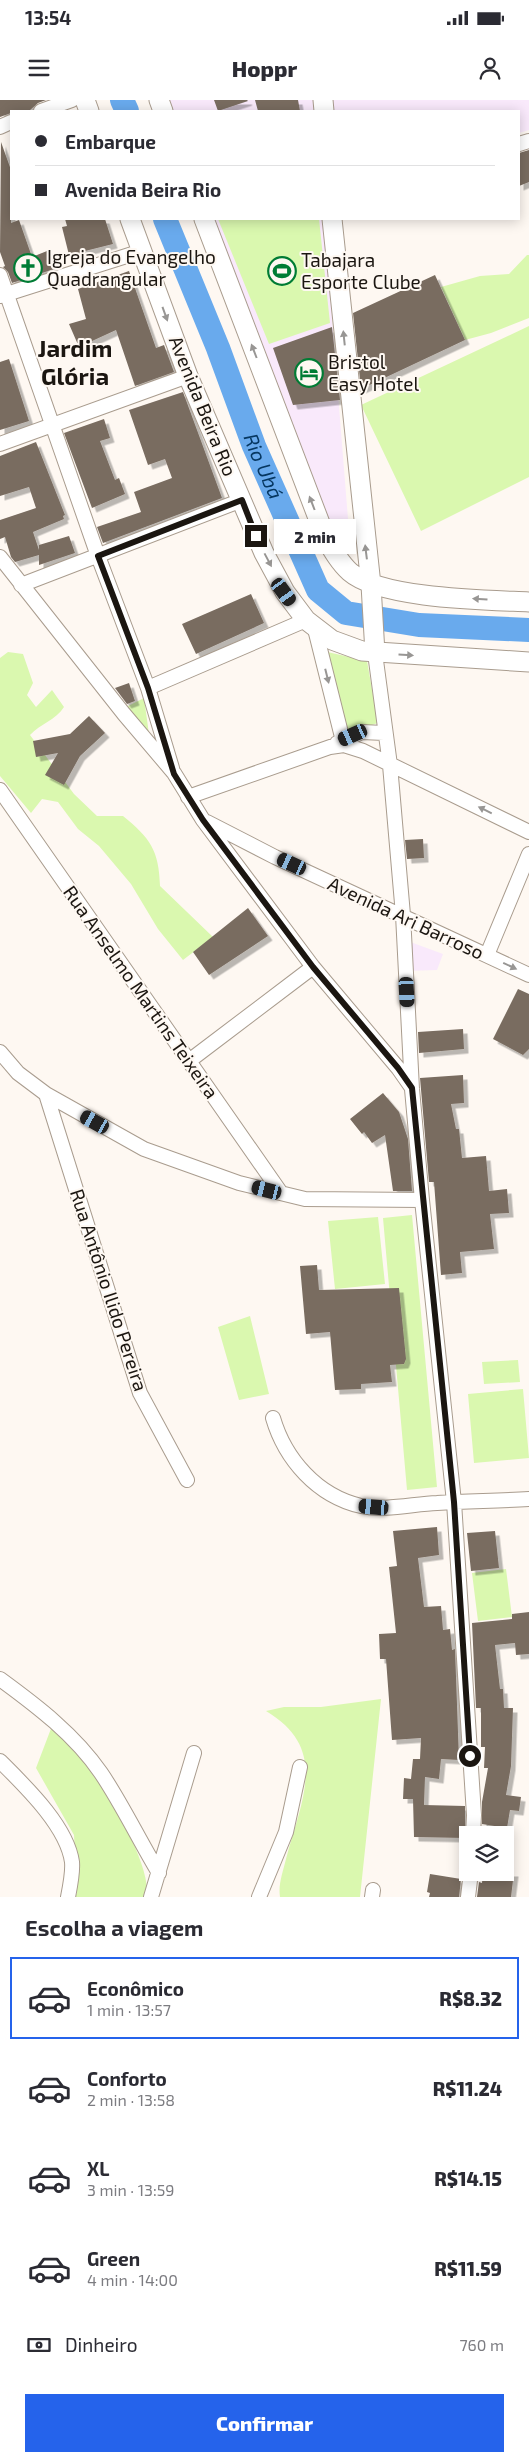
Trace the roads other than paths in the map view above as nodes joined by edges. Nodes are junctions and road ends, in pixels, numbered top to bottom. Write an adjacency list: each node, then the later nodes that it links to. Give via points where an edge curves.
1 (72, 100): 2 (street)
2 (43, 110)
3 (130, 220): 6 (main road, Avenida Beira Rio)
4 (204, 220): 16 (main road, one-way to 4, via 339,560 326,538)
5 (332, 220): 16 (main road, one-way to 5)
6 (142, 251): 8 (street); 9 (main road, Avenida Beira Rio, one-way to 9)
7 (0, 276): 8 (street)
8 (3, 294): 10 (street)
9 (188, 376): 10 (street); 12 (main road, Avenida Beira Rio)
10 (53, 425): 11 (street); 14 (street)
11 (0, 444)
12 (242, 500): 14 (street); 18 (main road, Avenida Beira Rio, one-way to 18, via 284,592)
13 (0, 556): 15 (street)
14 (98, 556): 15 (street); 21 (street)
15 (21, 585): 25 (street)
16 (371, 592): 17 (main road, one-way to 16); 19 (main road)
17 (524, 598)
18 (310, 625): 19 (main road, Avenida Beira Rio, via 354,649); 21 (street); 23 (street, one-way to 23)
19 (375, 653): 20 (main road, Avenida Beira Rio, one-way to 20); 22 (street)
20 (529, 662)
21 (148, 688): 25 (street)
22 (384, 733): 23 (street, via 362,732); 24 (street)
23 (339, 744): 24 (street, via 363,751); 27 (street)
24 (390, 766): 29 (street, one-way to 24); 31 (street)
25 (174, 774): 27 (street)
26 (0, 790): 36 (street, Rua Anselmo Martins Teixeira)
27 (188, 797): 28 (street)
28 (203, 820): 31 (street, Avenida Ari Barroso); 33 (street)
29 (529, 832)
30 (529, 854): 32 (street)
31 (402, 915): 32 (street, Avenida Ari Barroso); 37 (street)
32 (486, 955): 34 (street, Avenida Ari Barroso, one-way to 34)
33 (313, 967): 36 (street); 37 (street)
34 (529, 975)
35 (0, 1052): 38 (street, via 18,1073)
36 (189, 1061): 39 (street, Rua Anselmo Martins Teixeira)
37 (412, 1088): 40 (street)
38 (46, 1094): 39 (street, via 144,1149 239,1183); 42 (street, Rua Antônio Ilido Pereira, via 140,1393)
39 (281, 1193): 40 (street, via 305,1199)
40 (422, 1200): 44 (street)
41 (273, 1418): 44 (street, via 290,1455 309,1478 339,1498 374,1507)
42 (187, 1480)
43 (529, 1500): 44 (street)
44 (454, 1502): 49 (street)
45 (0, 1679): 50 (street, via 67,1733 100,1772)
46 (194, 1753): 50 (street)
47 (0, 1761): 53 (street, via 61,1833 72,1862)
48 (300, 1766): 52 (street, via 286,1832)
49 (473, 1826)
50 (158, 1873): 54 (street)
51 (470, 1881): 55 (street)
52 (264, 1894)
53 (68, 1897)
54 (151, 1897)
55 (468, 1897)

